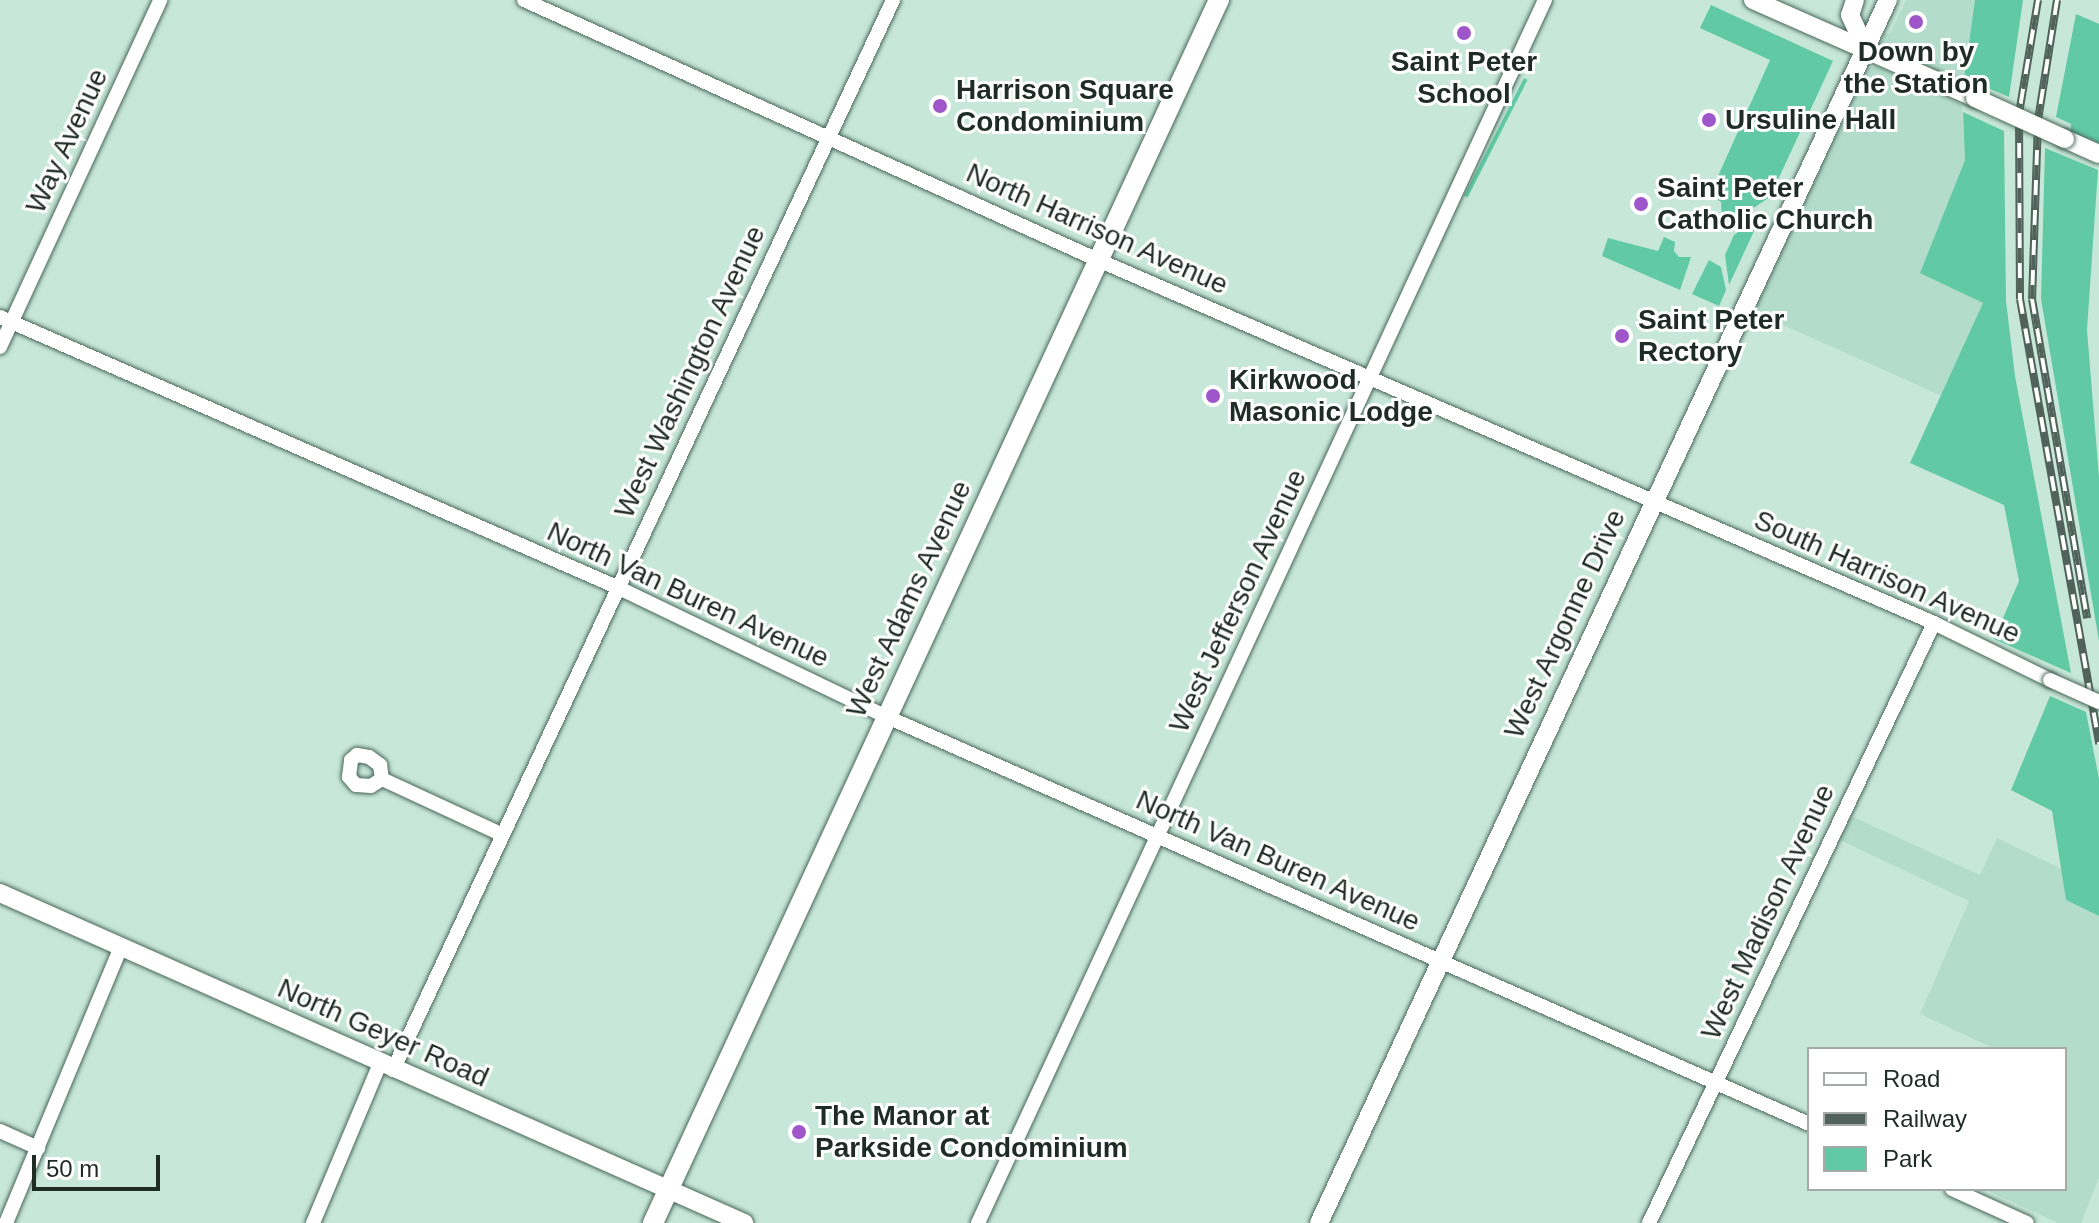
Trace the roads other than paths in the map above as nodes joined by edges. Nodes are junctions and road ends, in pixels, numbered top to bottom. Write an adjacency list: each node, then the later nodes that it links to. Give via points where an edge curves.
1 (160, 0): 13 (street, Way Avenue)
2 (524, 0): 10 (street, North Harrison Avenue)
3 (893, 0): 10 (street, West Washington Avenue)
4 (1219, 0): 12 (main road, West Adams Avenue)
5 (1545, 0): 15 (street, West Jefferson Avenue)
6 (1753, 0): 9 (street)
7 (1855, 0): 9 (street, via 1850,15)
8 (1888, 0): 9 (street, West Argonne Drive)
9 (1866, 49): 11 (street, bridge); 16 (street, West Argonne Drive)
10 (828, 137): 12 (street, North Harrison Avenue); 17 (street, West Washington Avenue)
11 (2099, 154)
12 (1098, 260): 15 (street, North Harrison Avenue); 20 (main road, West Adams Avenue)
13 (6, 320): 14 (street, Way Avenue); 17 (street, North Van Buren Avenue)
14 (0, 347)
15 (1371, 378): 16 (street, North Harrison Avenue); 23 (street, West Jefferson Avenue)
16 (1652, 503): 18 (street, South Harrison Avenue); 26 (street, West Argonne Drive)
17 (619, 588): 20 (street, North Van Buren Avenue); 22 (street, West Washington Avenue)
18 (1934, 623): 19 (street, South Harrison Avenue, bridge); 28 (street, West Madison Avenue)
19 (2099, 702)
20 (885, 716): 23 (street, North Van Buren Avenue); 32 (main road, West Adams Avenue)
21 (382, 779): 22 (street)
22 (503, 835): 27 (street, West Washington Avenue)
23 (1157, 836): 26 (street, North Van Buren Avenue); 38 (street, West Jefferson Avenue)
24 (0, 893): 25 (street, North Geyer Road)
25 (121, 947): 27 (street, North Geyer Road); 31 (street)
26 (1441, 961): 28 (street, North Van Buren Avenue); 39 (street, West Argonne Drive)
27 (387, 1067): 32 (street, North Geyer Road); 35 (street, West Washington Avenue)
28 (1716, 1082): 29 (street, North Van Buren Avenue); 40 (street, West Madison Avenue)
29 (1807, 1123)
30 (0, 1131): 31 (street)
31 (38, 1148): 34 (street)
32 (667, 1190): 36 (main road, West Adams Avenue); 37 (street, North Geyer Road)
33 (1956, 1191): 41 (street)
34 (6, 1223)
35 (313, 1223)
36 (653, 1223)
37 (744, 1223)
38 (978, 1223)
39 (1319, 1223)
40 (1649, 1223)
41 (2027, 1223)

